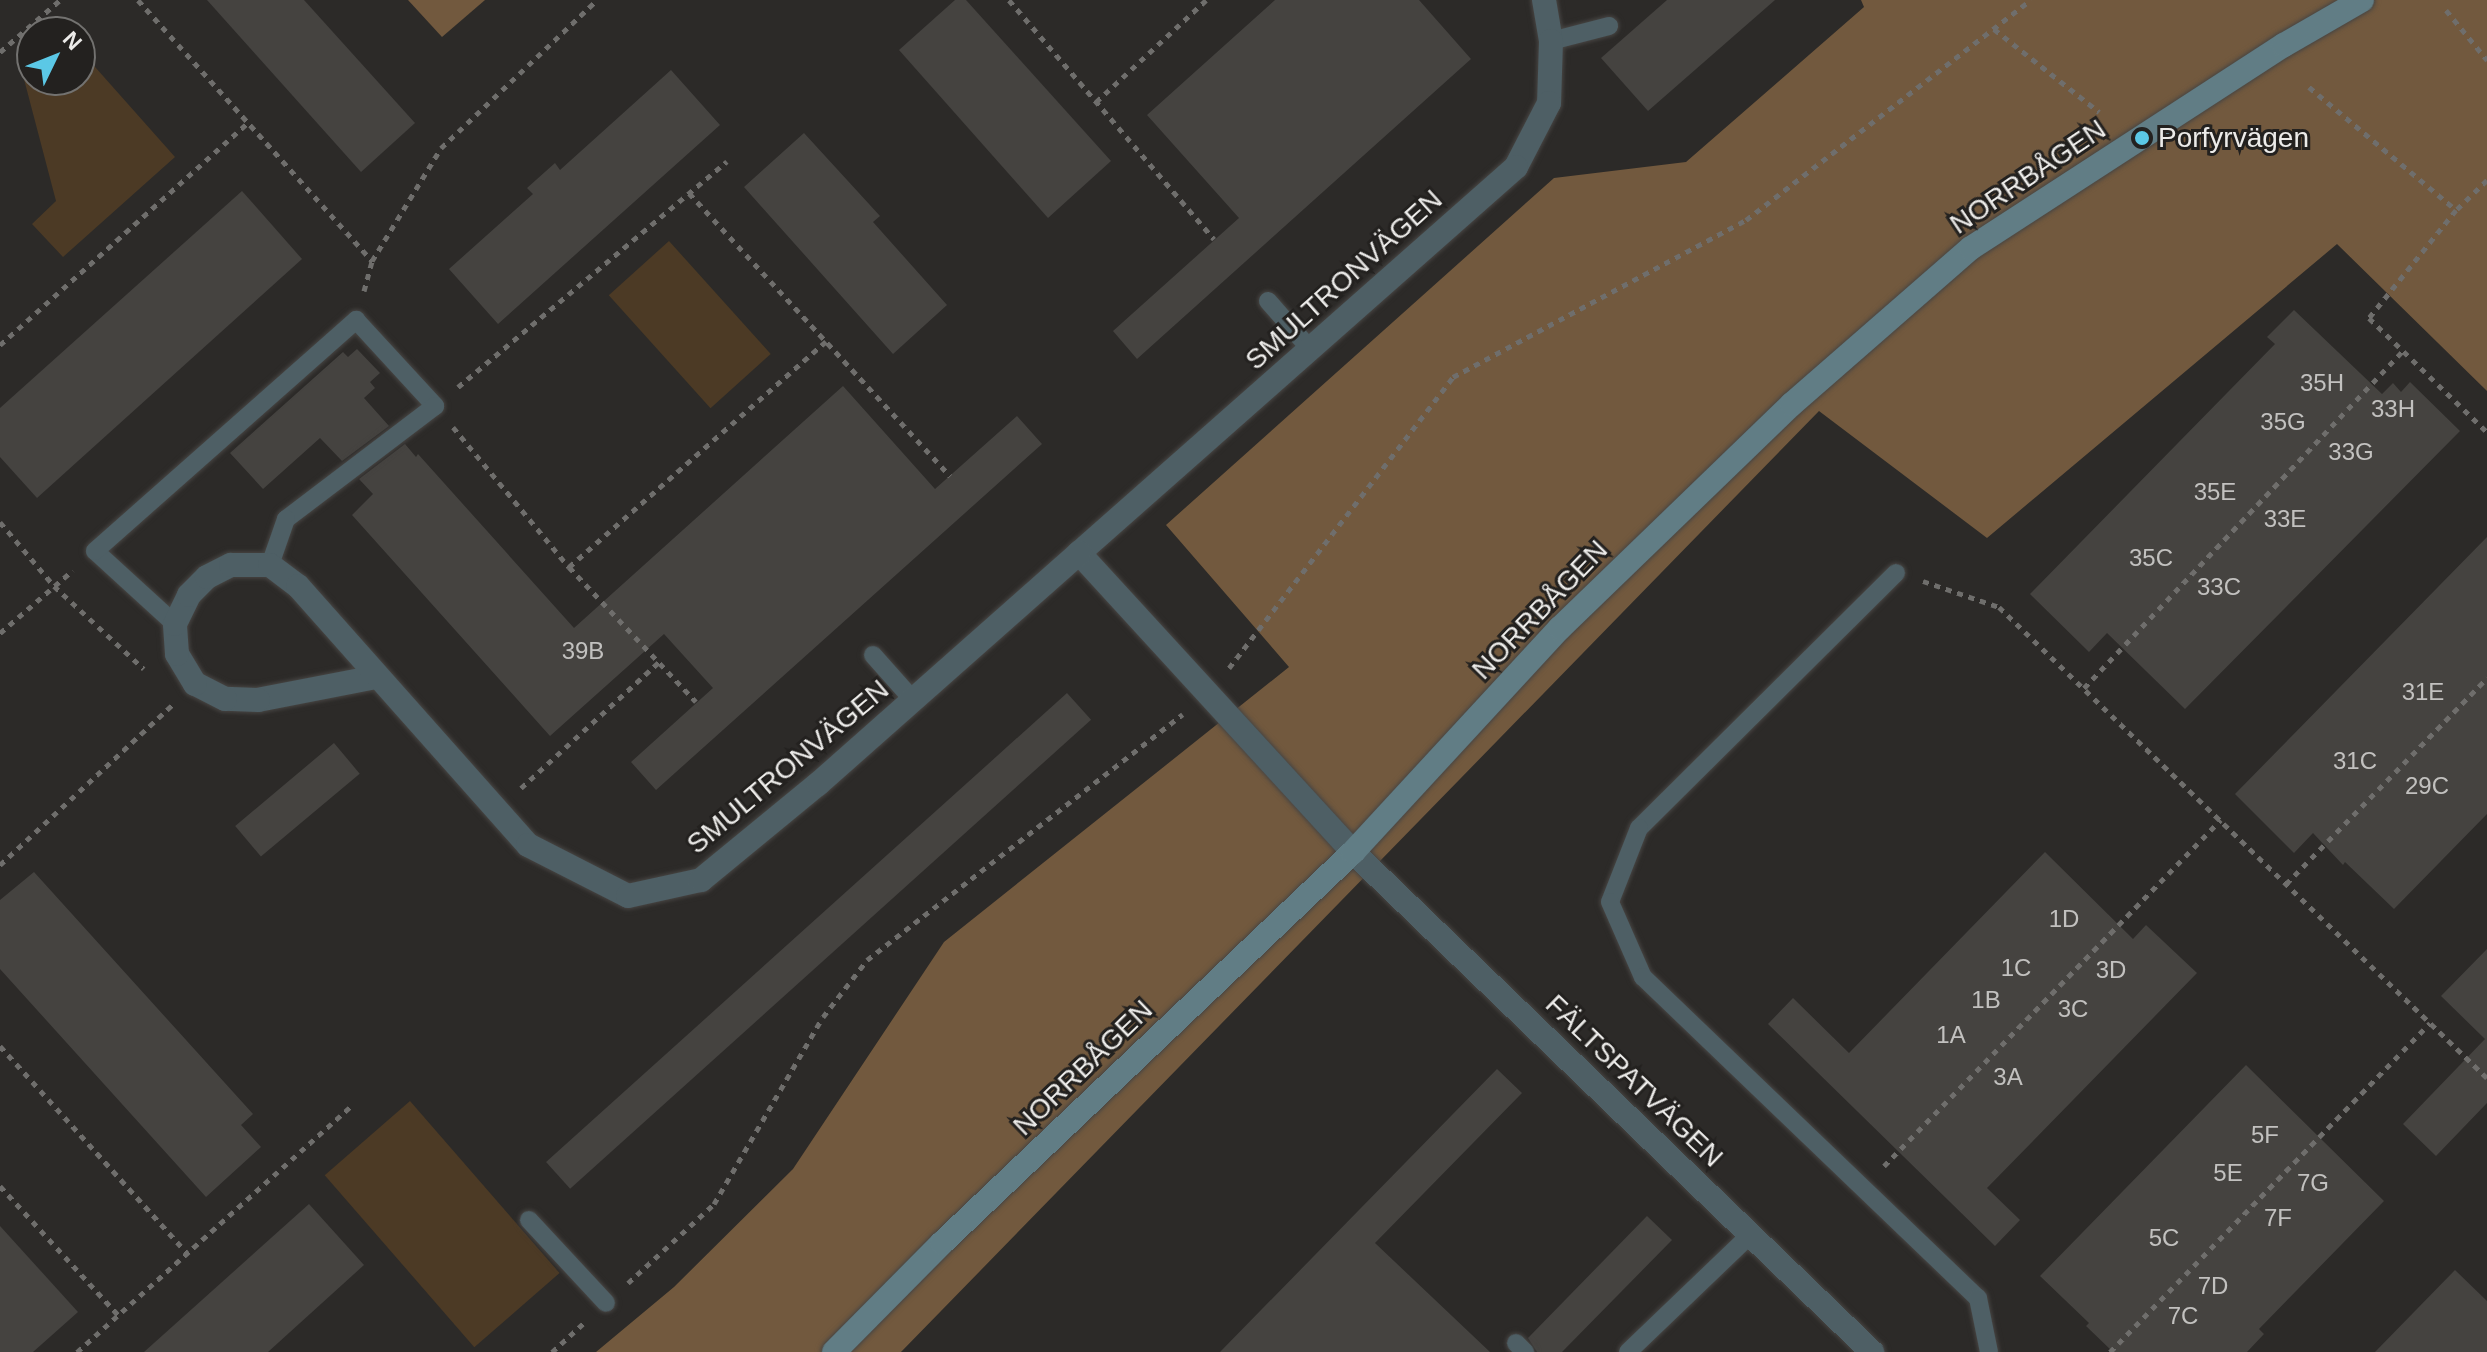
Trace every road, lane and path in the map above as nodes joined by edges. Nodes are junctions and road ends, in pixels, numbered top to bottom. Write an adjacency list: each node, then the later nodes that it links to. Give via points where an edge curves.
1 (60, 0): 13 (path)
2 (138, 0): 18 (path)
3 (597, 0): 24 (path, via 441,148)
4 (1009, 0): 16 (path)
5 (1206, 0): 16 (path)
6 (1544, 0): 12 (street, SMULTRONVÄGEN)
7 (2031, 0): 11 (path)
8 (2362, 0): 55 (street, NORRBÅGEN, via 1971,248 1792,404 1560,628)
9 (2446, 10): 14 (path)
10 (1609, 26): 12 (lane)
11 (1994, 29): 17 (path); 50 (path, via 1746,220 1453,377)
12 (1551, 41): 29 (street, SMULTRONVÄGEN, via 1549,103 1516,167)
13 (0, 52)
14 (2487, 60)
15 (2309, 87): 22 (path)
16 (1096, 102): 23 (path)
17 (2099, 112)
18 (247, 123): 24 (path); 28 (path)
19 (727, 161): 21 (path)
20 (2487, 180): 22 (path)
21 (689, 193): 27 (path); 31 (path)
22 (2456, 210): 30 (path, via 2369,318)
23 (1214, 239)
24 (372, 261): 26 (path)
25 (1268, 301): 29 (lane)
26 (356, 320): 31 (lane); 35 (lane)
27 (826, 341): 33 (path); 38 (path)
28 (0, 345)
29 (1311, 350): 36 (street, SMULTRONVÄGEN)
30 (2403, 351): 32 (path); 48 (path)
31 (435, 406): 37 (lane, via 286,519); 38 (path)
32 (2487, 432)
33 (950, 476)
34 (0, 522): 40 (path)
35 (95, 551): 40 (path); 41 (lane)
36 (1079, 553): 50 (street); 51 (street, SMULTRONVÄGEN)
37 (270, 565): 41 (street, via 231,565 207,577 189,595); 46 (street, SMULTRONVÄGEN, via 298,586)
38 (569, 567): 44 (path)
39 (1896, 573): 48 (path, via 1999,607); 63 (lane, via 1639,828 1610,902 1643,977)
40 (54, 586): 42 (path); 45 (path)
41 (175, 624): 46 (street, via 177,654 195,684 225,699 258,700)
42 (0, 633)
43 (873, 655): 51 (lane)
44 (659, 662): 52 (path); 53 (path)
45 (145, 670)
46 (376, 677): 53 (street, SMULTRONVÄGEN)
47 (2487, 678): 57 (path)
48 (2084, 688): 54 (path)
49 (164, 693): 56 (path, via 173,704)
50 (1209, 694): 55 (street); 67 (path, via 867,960 823,1017 714,1204)
51 (913, 700): 53 (street, SMULTRONVÄGEN, via 701,880 628,896 528,845)
52 (696, 702)
53 (495, 811)
54 (2221, 820): 57 (path); 63 (path)
55 (1353, 852): 65 (street, FÄLTSPATVÄGEN); 71 (street, NORRBÅGEN)
56 (0, 865)
57 (2286, 884): 58 (path)
58 (2430, 1023): 60 (path); 75 (path)
59 (0, 1046): 66 (path)
60 (2487, 1078)
61 (351, 1106): 66 (path)
62 (0, 1186): 68 (path)
63 (1863, 1188): 74 (lane, via 1978,1298)
64 (529, 1220): 67 (lane)
65 (1750, 1235): 72 (lane); 73 (street, FÄLTSPATVÄGEN)
66 (187, 1253): 68 (path)
67 (606, 1303): 70 (path)
68 (118, 1315): 69 (path)
69 (77, 1352)
70 (552, 1352)
71 (834, 1352)
72 (1628, 1352)
73 (1872, 1352)
74 (1989, 1352)
75 (2110, 1352)

